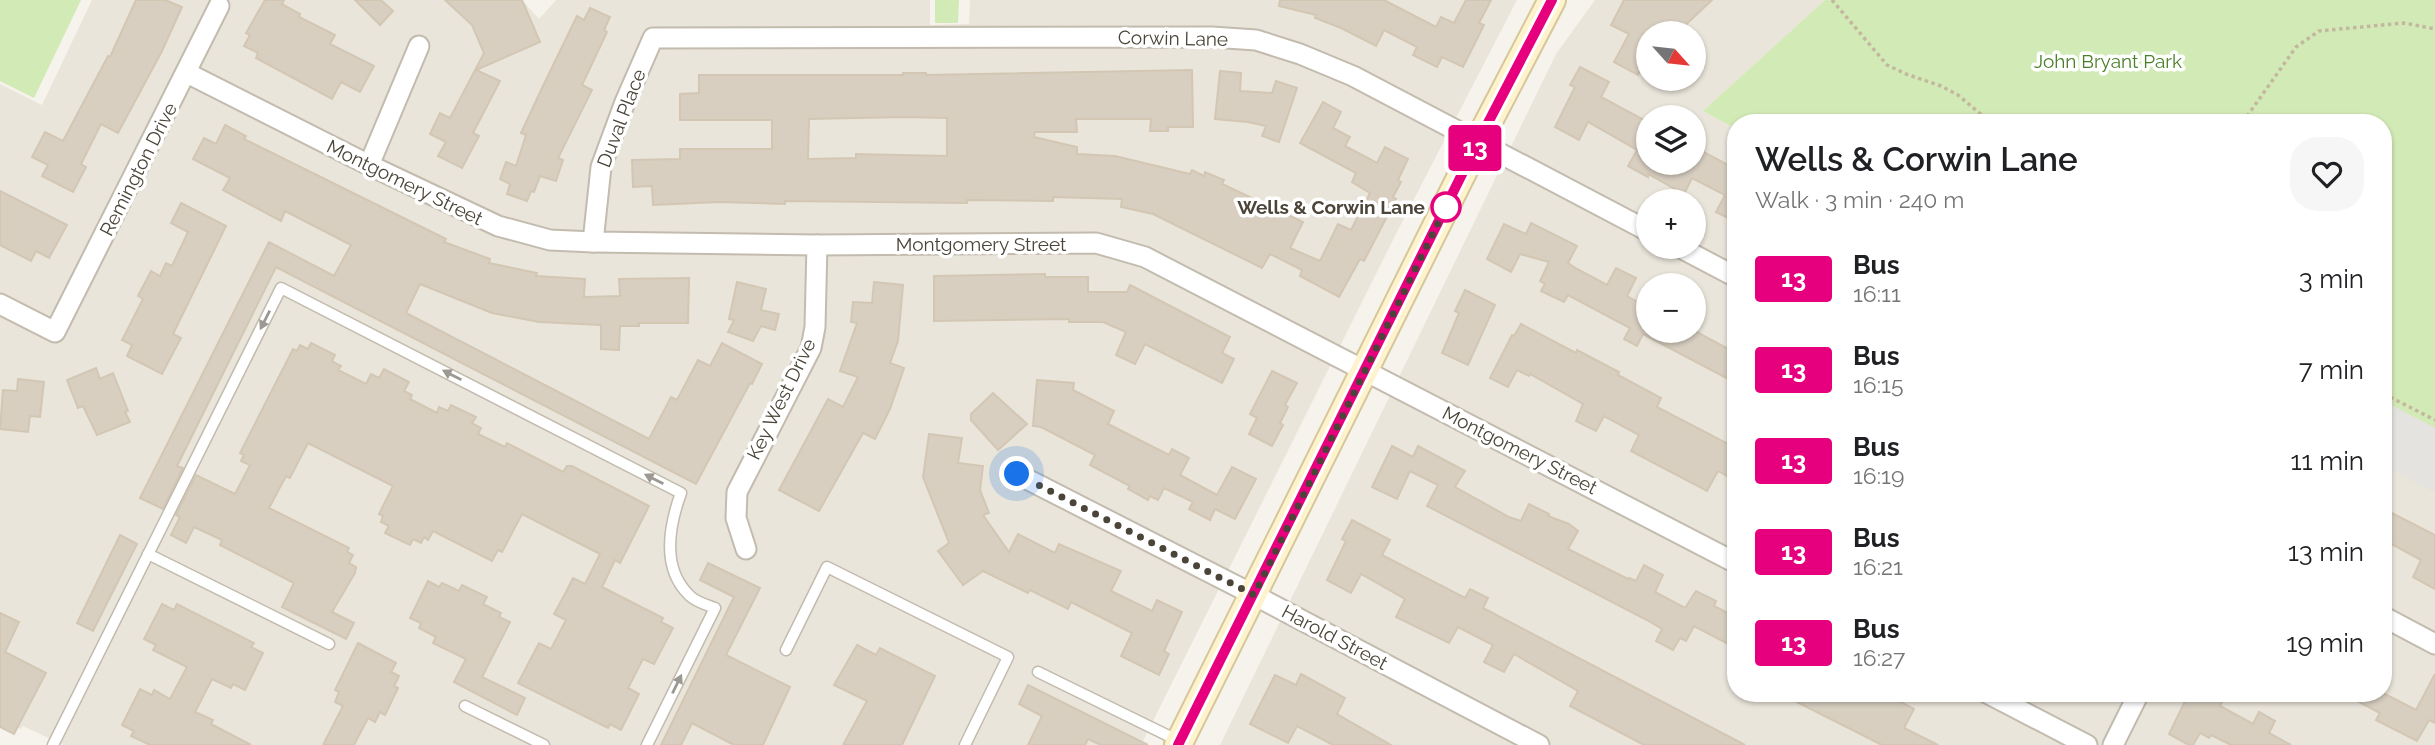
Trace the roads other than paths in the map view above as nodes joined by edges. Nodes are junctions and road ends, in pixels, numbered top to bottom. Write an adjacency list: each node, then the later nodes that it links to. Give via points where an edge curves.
1 (1552, 0): 6 (main road)
2 (219, 6): 5 (street, Remington Drive)
3 (653, 38): 6 (street, Corwin Lane, via 1256,40 1353,76); 9 (street, Duval Place, via 601,167)
4 (419, 46): 7 (street)
5 (187, 74): 7 (street, Montgomery Street); 13 (street, Remington Drive, via 55,332)
6 (1478, 142): 8 (street, Corwin Lane); 14 (main road)
7 (369, 165): 9 (street, Montgomery Street, via 498,226 550,240)
8 (1636, 225)
9 (593, 243): 10 (street, Montgomery Street)
10 (817, 246): 14 (street, Montgomery Street, via 1096,243 1145,257); 16 (street, Key West Drive, via 811,348 737,492 736,517)
11 (1702, 259): 12 (street)
12 (1727, 272)
13 (0, 303)
14 (1365, 369): 18 (street, Montgomery Street); 19 (main road)
15 (1017, 474): 19 (street, Harold Street)
16 (746, 549)
17 (148, 554): 21 (lane); 29 (lane); 31 (lane, one-way to 17, via 715,608 691,598 677,578 670,553 681,493 281,288)
18 (1727, 558)
19 (1254, 595): 28 (main road); 33 (street, Harold Street)
20 (2392, 621): 22 (street)
21 (329, 643)
22 (2435, 644)
23 (786, 650): 32 (lane, via 827,567 1008,657)
24 (1038, 672): 28 (lane)
25 (2004, 702): 34 (street)
26 (2134, 702): 35 (street)
27 (466, 706): 30 (lane)
28 (1182, 744)
29 (53, 745)
30 (544, 745)
31 (647, 745)
32 (965, 745)
33 (1539, 745)
34 (2087, 745)
35 (2113, 745)

